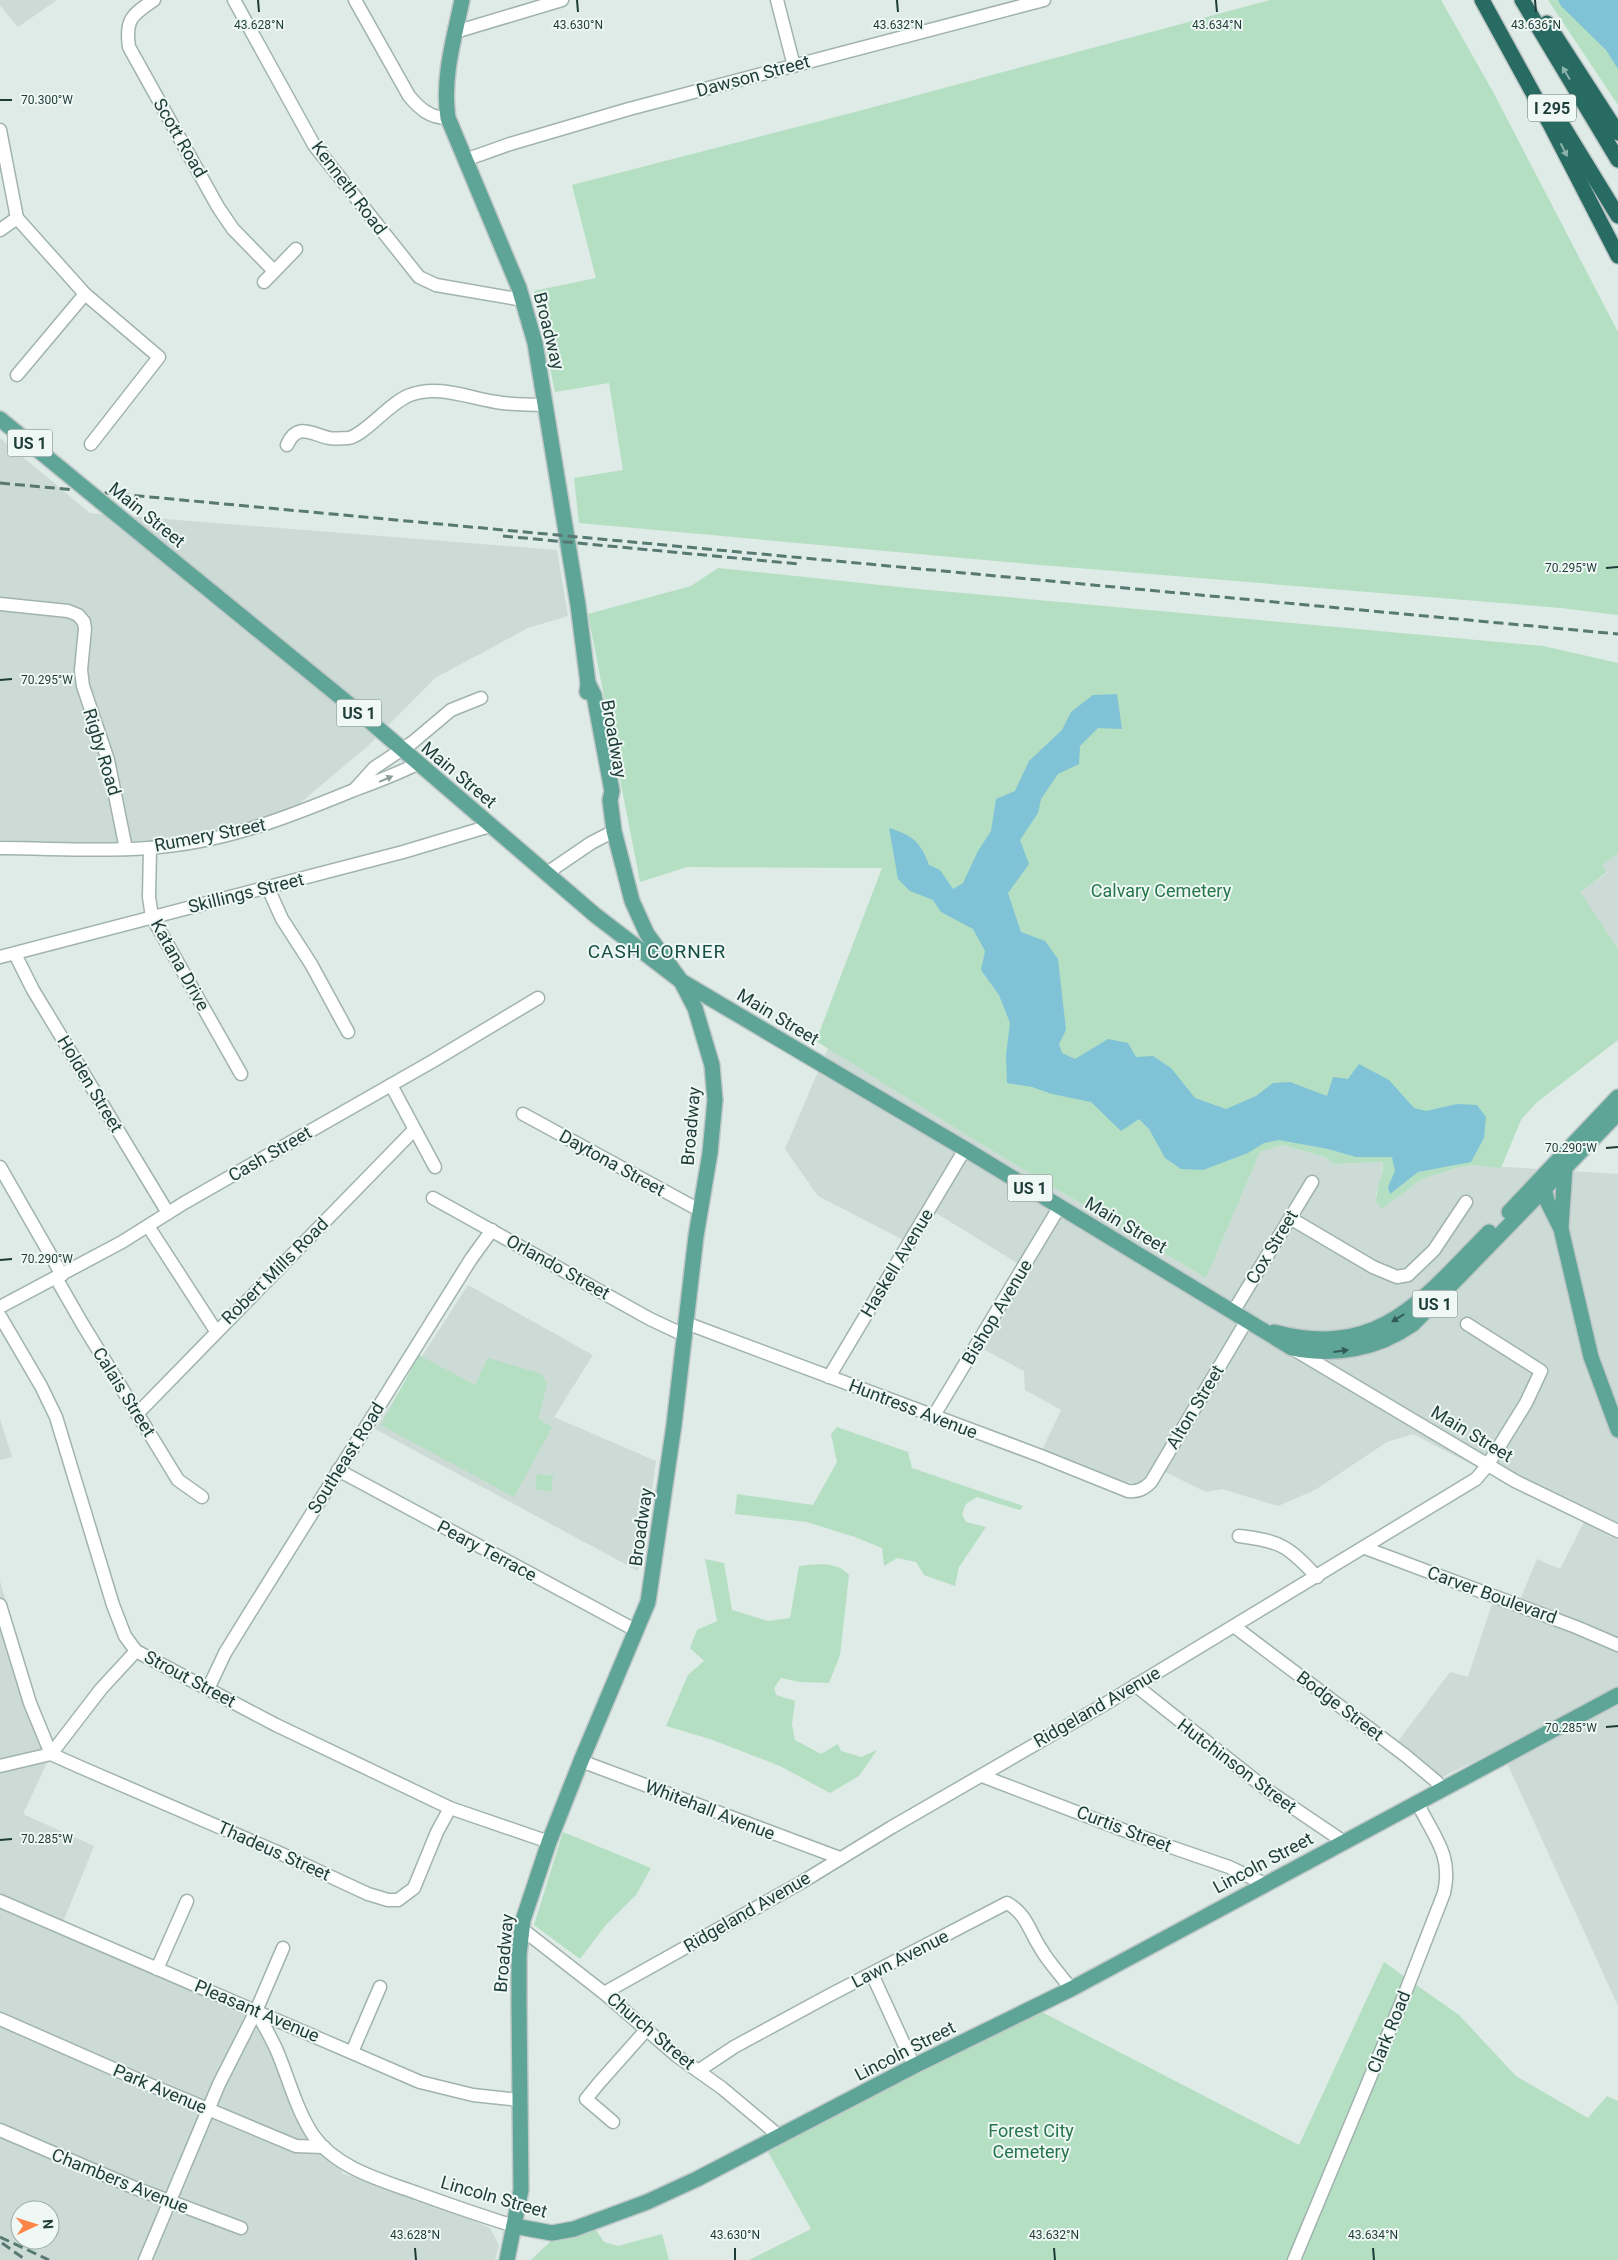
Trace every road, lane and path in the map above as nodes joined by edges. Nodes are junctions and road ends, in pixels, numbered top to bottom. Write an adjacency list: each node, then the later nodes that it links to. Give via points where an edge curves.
1 (154, 0): 23 (street, Scott Road, via 129,22 129,47 228,222)
2 (234, 0): 26 (street, Kenneth Road, via 314,145 419,278 436,285)
3 (355, 0): 13 (street, via 409,96 432,116)
4 (462, 0): 11 (main road, Broadway)
5 (562, 0): 11 (street)
6 (777, 0): 12 (street)
7 (1044, 0): 12 (street, Dawson Street)
8 (1484, 0): 18 (highway, I 295); 22 (highway, one-way to 22)
9 (1522, 0): 17 (highway, I 295, one-way to 9)
10 (1530, 0): 15 (highway)
11 (455, 32): 13 (main road, Broadway, via 446,83)
12 (794, 66): 16 (street, Dawson Street, via 585,121)
13 (448, 118): 16 (main road, Broadway)
14 (0, 130): 19 (street)
15 (1618, 133)
16 (465, 160): 26 (main road, Broadway)
17 (1618, 160)
18 (1618, 216)
19 (17, 218): 20 (street); 25 (street)
20 (0, 230)
21 (296, 250): 23 (street)
22 (1618, 256)
23 (274, 272): 24 (street)
24 (264, 282)
25 (85, 294): 27 (street); 30 (street, via 159,356)
26 (523, 300): 28 (main road, Broadway, via 535,343)
27 (18, 375)
28 (546, 405): 31 (street, via 421,392 401,399 350,438 298,432 290,437); 38 (main road, Broadway, via 588,683 594,695 612,792)
29 (0, 419): 34 (main road, Main Street / US 1, bridge)
30 (91, 444)
31 (287, 445)
32 (0, 604): 41 (street, Rigby Road, via 68,611 84,622 81,670 108,760)
33 (481, 698): 34 (street, Rumery Street, via 452,710)
34 (401, 750): 35 (main road, Main Street / US 1); 36 (street, Rumery Street, via 374,768)
35 (417, 764): 36 (street, Rumery Street, one-way to 35); 37 (main road, Main Street / US 1)
36 (354, 790): 40 (street, Rumery Street, via 249,830)
37 (490, 826): 42 (main road, Main Street / US 1); 43 (street, Skillings Street)
38 (614, 831): 42 (street); 47 (main road, Broadway, via 638,918)
39 (0, 848): 41 (street, Rumery Street)
40 (150, 848): 41 (street, Rumery Street); 44 (street, Katana Drive)
41 (126, 849)
42 (547, 873): 47 (main road, Main Street / US 1, via 610,928)
43 (268, 888): 44 (street, Skillings Street); 49 (street, via 282,919 312,964)
44 (152, 917): 45 (street, Skillings Street); 50 (street, Katana Drive)
45 (15, 954): 46 (street, Skillings Street); 66 (street, Holden Street, via 32,990)
46 (0, 957)
47 (681, 981): 56 (main road, Main Street / US 1); 65 (main road, Broadway, via 696,1008 714,1078 714,1108)
48 (538, 998): 51 (street, Cash Street)
49 (348, 1032)
50 (241, 1074)
51 (390, 1085): 55 (street); 66 (street, Cash Street)
52 (1618, 1097): 61 (main road, US 1)
53 (523, 1114): 65 (street, Daytona Street)
54 (1618, 1114): 59 (main road, US 1)
55 (414, 1130): 58 (street); 78 (street, Robert Mills Road)
56 (965, 1149): 64 (main road, Main Street / US 1); 80 (street, Haskell Avenue)
57 (0, 1167): 71 (street, Calais Street)
58 (435, 1167)
59 (1565, 1168): 61 (main road, US 1); 69 (main road)
60 (1312, 1182): 67 (street, Cox Street)
61 (1543, 1184): 69 (main road); 75 (main road, US 1, one-way to 75, via 1436,1287 1406,1313 1380,1328 1342,1338 1314,1340 1286,1336); 79 (main road, US 1, one-way to 61, via 1321,1353 1342,1351 1381,1341 1405,1330 1432,1306)
62 (432, 1198): 70 (street, Orlando Street)
63 (1466, 1202): 67 (street, via 1434,1250 1408,1275 1397,1277 1373,1267)
64 (1060, 1206): 73 (main road, Main Street / US 1); 82 (street, Bishop Avenue)
65 (701, 1211): 77 (main road, Broadway)
66 (168, 1213): 68 (street, Cash Street)
67 (1290, 1218): 73 (street, Cox Street)
68 (148, 1226): 71 (street, Cash Street); 78 (street)
69 (1561, 1228): 83 (main road, via 1591,1357)
70 (492, 1230): 77 (street, Orlando Street, via 650,1319); 85 (street, Southeast Road)
71 (59, 1276): 72 (street, Cash Street); 81 (street, Calais Street)
72 (0, 1307)
73 (1233, 1312): 75 (main road, Main Street / US 1)
74 (0, 1316): 96 (street, Strout Street, via 56,1418 113,1605 125,1636)
75 (1251, 1323): 79 (main road, Main Street / US 1); 86 (street, Alton Street, via 1150,1482)
76 (1467, 1324): 84 (street, Ridgeland Avenue, via 1541,1371 1526,1403)
77 (685, 1329): 80 (street, Huntress Avenue); 94 (main road, Broadway, via 652,1586)
78 (216, 1331): 81 (street, Robert Mills Road)
79 (1292, 1348): 84 (street, Main Street)
80 (829, 1377): 82 (street, Huntress Avenue)
81 (137, 1414): 87 (street, Calais Street, via 178,1480)
82 (933, 1417): 86 (street, Huntress Avenue, via 1128,1491)
83 (1618, 1430)
84 (1487, 1466): 88 (street, Main Street); 90 (street, Ridgeland Avenue, via 1476,1480)
85 (338, 1470): 94 (street, Peary Terrace); 98 (street, Southeast Road, via 225,1653)
86 (1140, 1490)
87 (202, 1498)
88 (1618, 1531)
89 (1239, 1536): 91 (street, via 1282,1545)
90 (1365, 1548): 91 (street, Ridgeland Avenue); 95 (street, Carver Boulevard)
91 (1316, 1576): 93 (street, Ridgeland Avenue)
92 (0, 1605): 100 (street, via 30,1703)
93 (1234, 1627): 97 (street, Ridgeland Avenue); 104 (street, Bodge Street, via 1406,1756)
94 (637, 1631): 101 (main road, Broadway)
95 (1618, 1645)
96 (136, 1651): 98 (street, Strout Street); 100 (street, via 101,1689)
97 (1135, 1685): 103 (street, Ridgeland Avenue); 108 (street, Hutchinson Street, via 1270,1792)
98 (208, 1689): 106 (street, Strout Street)
99 (1618, 1695): 104 (main road, Lincoln Street)
100 (52, 1754): 102 (street); 106 (street, Thadeus Street, via 388,1900 398,1900 414,1888)
101 (580, 1761): 107 (main road, Broadway); 109 (street, Whitehall Avenue)
102 (0, 1766)
103 (982, 1776): 109 (street, Ridgeland Avenue); 110 (street, Curtis Street, via 1228,1867)
104 (1441, 1789): 105 (main road, Lincoln Street)
105 (1417, 1802): 108 (main road, Lincoln Street); 137 (street, Clark Road, via 1446,1858 1444,1893)
106 (450, 1808): 107 (street, Strout Street)
107 (549, 1842): 113 (main road, Broadway, via 527,1904)
108 (1344, 1842): 110 (main road, Lincoln Street)
109 (840, 1858): 119 (street, Ridgeland Avenue)
110 (1265, 1884): 118 (main road, Lincoln Street)
111 (0, 1901): 115 (street, Pleasant Avenue)
112 (187, 1901): 115 (street)
113 (522, 1929): 119 (street, Church Street); 126 (main road, Broadway, via 519,1955)
114 (283, 1948): 120 (street)
115 (156, 1969): 120 (street, Pleasant Avenue)
116 (872, 1974): 118 (street, Lawn Avenue, via 1007,1903 1019,1909 1040,1948); 124 (street); 125 (street, Lawn Avenue, via 734,2047)
117 (380, 1988): 123 (street)
118 (1071, 1989): 124 (main road, Lincoln Street)
119 (604, 1993): 122 (street, Church Street)
120 (256, 2011): 123 (street, Pleasant Avenue); 127 (street); 131 (street, Lincoln Street, via 277,2050 313,2135)
121 (0, 2019): 127 (street, Park Avenue)
122 (646, 2029): 125 (street, Church Street); 128 (street, via 586,2100)
123 (352, 2052): 126 (street, Pleasant Avenue, via 441,2088 495,2099)
124 (914, 2066): 130 (main road, Lincoln Street)
125 (698, 2071): 130 (street, Church Street)
126 (519, 2100): 133 (main road, Broadway, via 521,2190)
127 (209, 2110): 131 (street, Park Avenue, via 296,2146); 132 (street)
128 (613, 2122)
129 (0, 2130): 132 (street, Chambers Avenue)
130 (778, 2135): 133 (main road, Lincoln Street, via 696,2179 596,2223 552,2233)
131 (324, 2147): 133 (street, Lincoln Street, via 333,2156 389,2183)
132 (171, 2203): 134 (street, Chambers Avenue); 135 (street)
133 (514, 2226): 136 (main road, Broadway)
134 (241, 2228)
135 (145, 2260)
136 (507, 2260)
137 (1294, 2260)

